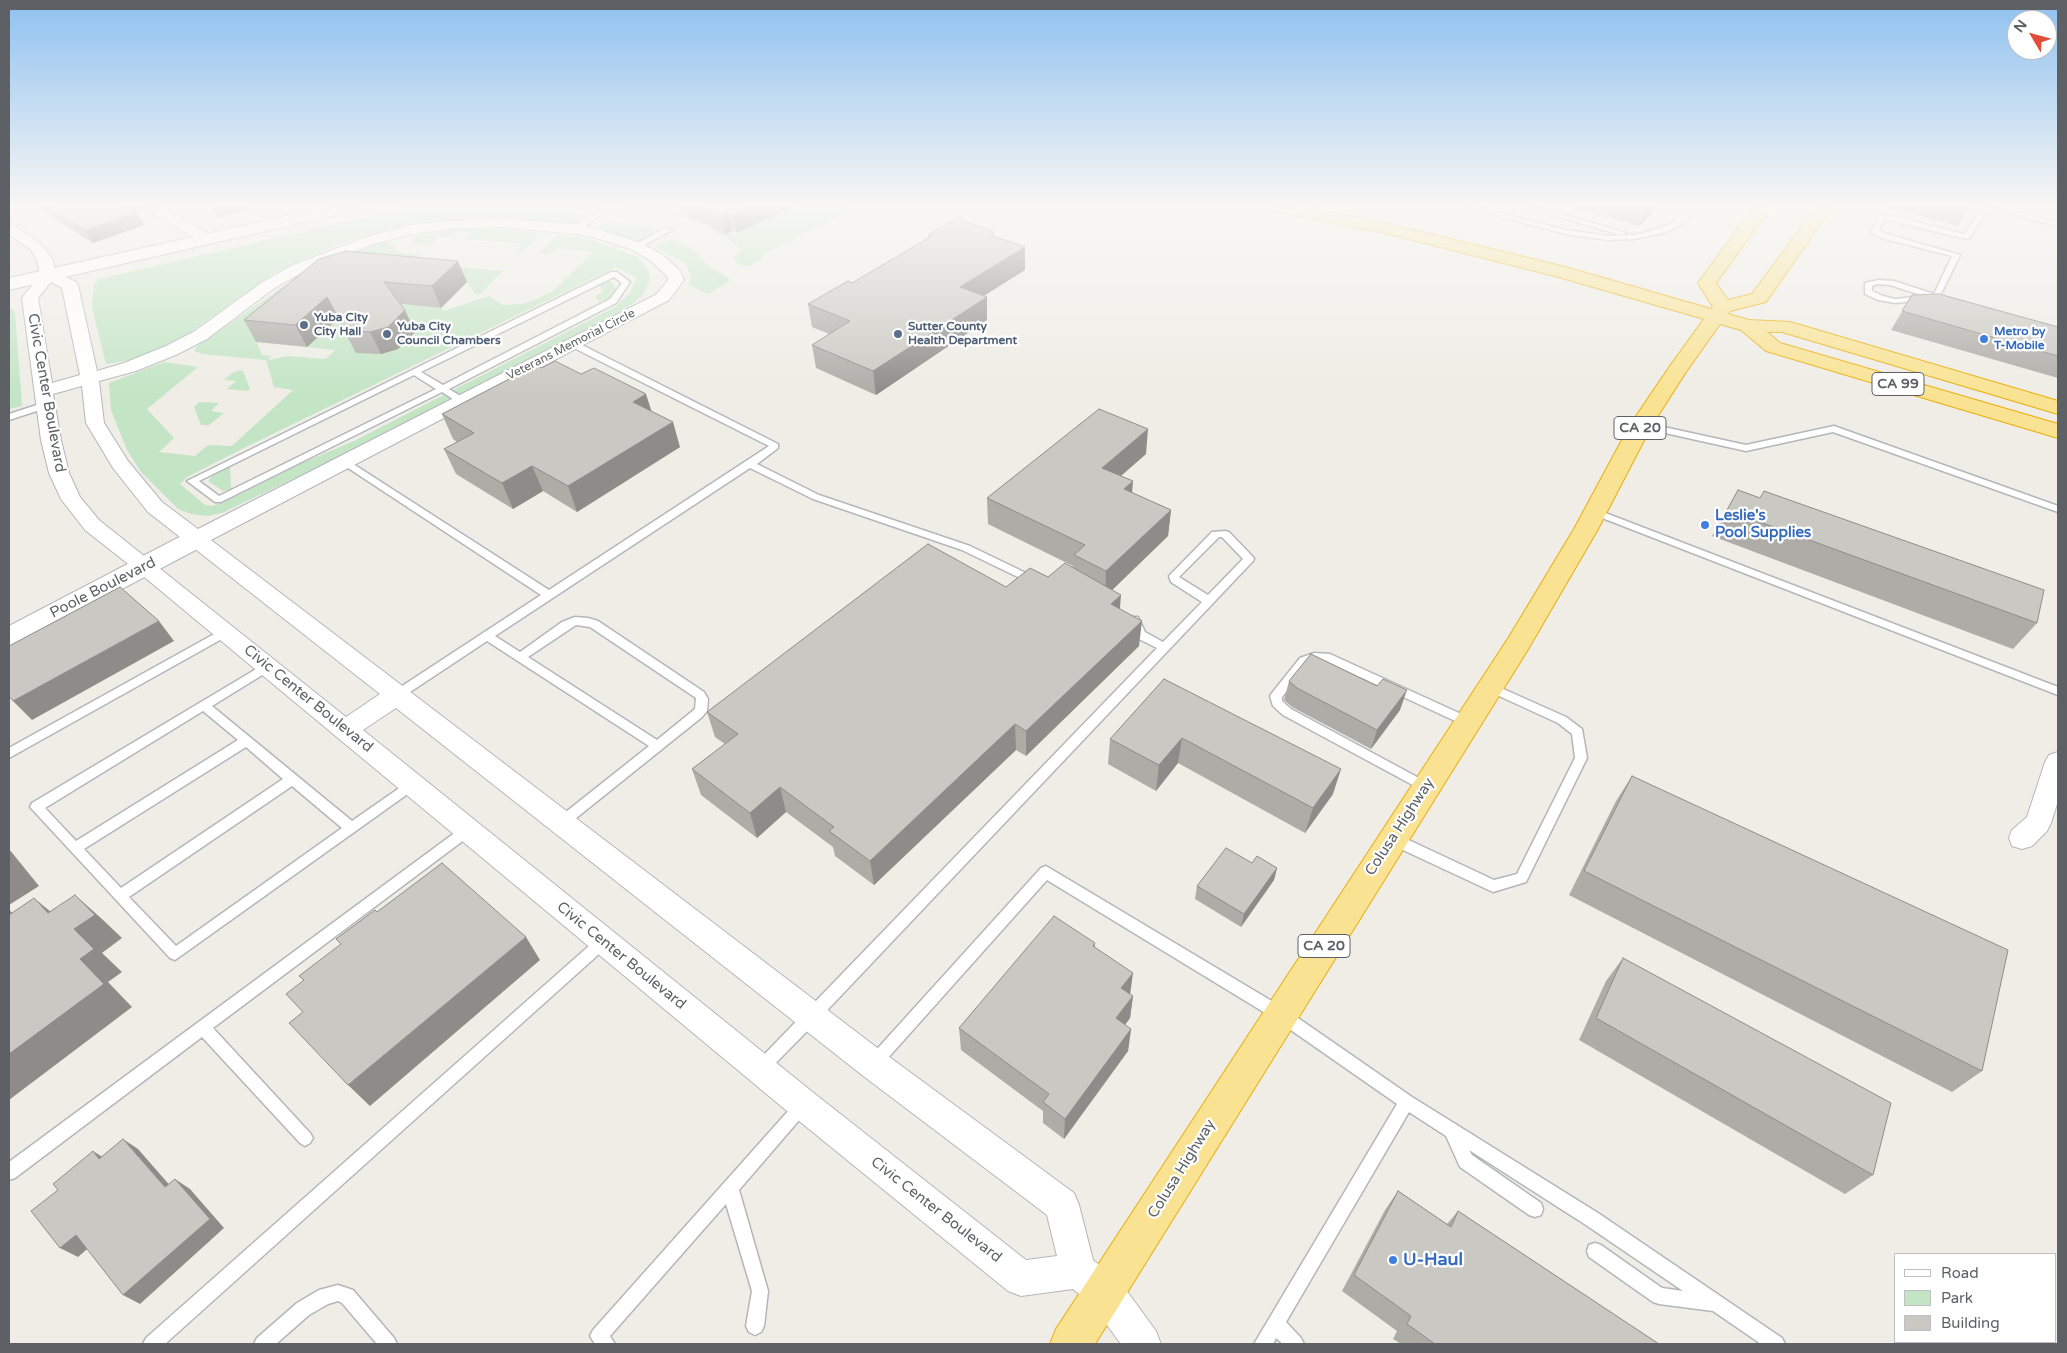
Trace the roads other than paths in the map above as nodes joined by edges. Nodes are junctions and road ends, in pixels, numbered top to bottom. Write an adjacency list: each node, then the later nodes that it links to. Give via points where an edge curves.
1 (46, 269): 9 (street)
2 (74, 269): 9 (main road)
3 (301, 269): 17 (street, Veterans Memorial Circle, via 275,282 200,335 172,350)
4 (671, 269): 15 (street, Veterans Memorial Circle, via 676,280 663,297)
5 (1551, 269): 13 (highway, CA 99)
6 (1717, 269): 13 (highway, via 1707,283)
7 (1779, 269): 13 (highway, via 1758,298)
8 (1950, 269): 11 (lane)
9 (48, 275): 10 (main road); 17 (street, via 70,285); 19 (street, Civic Center Boulevard, via 30,298)
10 (9, 284)
11 (1936, 297): 11 (lane, via 1891,283 1868,285 1868,292 1895,301); 12 (lane)
12 (1946, 305)
13 (1720, 312): 14 (highway, CA 99); 23 (highway, Colusa Highway / CA 20)
14 (1748, 326): 21 (highway, CA 99, via 1783,326); 24 (highway, CA 99, via 1773,347)
15 (573, 344): 20 (street, Veterans Memorial Circle); 26 (lane, via 775,446)
16 (415, 372): 18 (lane); 18 (lane, via 614,274 626,282 613,301); 18 (lane, via 192,481 218,500)
17 (90, 378): 19 (street, Veterans Memorial Circle); 29 (street, via 95,424 120,464 155,507)
18 (442, 389): 20 (lane)
19 (45, 398): 22 (lane); 30 (street, Civic Center Boulevard, via 59,473 71,500 92,525)
20 (462, 401): 25 (street, Veterans Memorial Circle)
21 (2058, 408)
22 (9, 417)
23 (1641, 425): 27 (lane, via 1746,448 1834,429); 28 (highway, Colusa Highway / CA 20)
24 (2058, 431)
25 (344, 462): 29 (street, Veterans Memorial Circle); 32 (lane)
26 (750, 464): 31 (lane, via 816,497 966,548 1026,577); 32 (lane)
27 (2058, 509)
28 (1595, 512): 41 (highway, Colusa Highway / CA 20, via 1555,584); 42 (lane)
29 (196, 539): 30 (main road, Poole Boulevard); 43 (street)
30 (145, 566): 35 (street, Civic Center Boulevard); 37 (main road, Poole Boulevard)
31 (1044, 579)
32 (550, 595): 36 (lane)
33 (1209, 601): 33 (lane, via 1249,559 1225,534 1216,534 1174,576 1175,580); 38 (lane)
34 (1125, 614): 38 (lane, via 1133,619 1141,635)
35 (225, 632): 40 (street, Civic Center Boulevard); 49 (lane)
36 (487, 636): 39 (lane); 43 (lane)
37 (9, 637)
38 (1165, 647): 63 (lane)
39 (520, 657): 48 (lane); 48 (lane, via 570,623 584,621 594,624 700,695 701,711)
40 (268, 666): 44 (lane); 46 (street, Civic Center Boulevard)
41 (1490, 687): 45 (highway, Colusa Highway / CA 20); 58 (lane, via 1562,720 1578,732 1580,758 1521,878 1493,886)
42 (2058, 691)
43 (397, 695): 46 (street); 54 (street)
44 (203, 705): 47 (lane); 59 (lane, via 36,806)
45 (1468, 722): 53 (highway, Colusa Highway / CA 20); 53 (lane, via 1326,657 1304,661 1276,696 1277,703 1287,712)
46 (345, 730): 52 (street, Civic Center Boulevard)
47 (246, 741): 51 (lane); 59 (lane)
48 (658, 746): 54 (lane)
49 (9, 753)
50 (2058, 762): 57 (street, via 2038,823)
51 (292, 779): 55 (lane); 60 (lane)
52 (412, 785): 55 (lane); 56 (street, Civic Center Boulevard)
53 (1426, 788): 58 (highway, Colusa Highway / CA 20)
54 (561, 823): 63 (street)
55 (351, 828): 60 (lane, via 175,954)
56 (468, 830): 61 (street, Civic Center Boulevard); 64 (lane)
57 (2022, 838)
58 (1393, 839): 62 (highway, Colusa Highway / CA 20)
59 (75, 848): 60 (lane)
60 (120, 896)
61 (604, 941): 66 (street, Civic Center Boulevard); 79 (lane)
62 (1280, 1014): 65 (lane, via 1046,872); 67 (lane); 75 (highway, Colusa Highway / CA 20)
63 (812, 1017): 65 (street); 66 (lane)
64 (202, 1028): 70 (lane); 71 (lane)
65 (873, 1064): 75 (street, via 1062,1205)
66 (760, 1070): 68 (street, Civic Center Boulevard)
67 (1407, 1102): 69 (lane); 77 (lane)
68 (804, 1105): 72 (lane); 75 (street, Civic Center Boulevard, via 1020,1278)
69 (1451, 1130): 73 (lane, via 1466,1161); 76 (lane, via 1592,1219)
70 (305, 1138)
71 (9, 1172)
72 (730, 1188): 78 (lane, via 760,1292); 82 (lane, via 599,1336)
73 (1535, 1209)
74 (1595, 1251): 76 (lane, via 1659,1296)
75 (1091, 1281): 83 (highway, Colusa Highway / CA 20); 84 (street)
76 (1714, 1304): 87 (lane)
77 (1275, 1324): 85 (lane); 86 (lane)
78 (756, 1326)
79 (152, 1344)
80 (263, 1344): 81 (lane, via 303,1309 325,1296 338,1293 347,1296)
81 (388, 1344)
82 (606, 1344)
83 (1071, 1344)
84 (1144, 1344)
85 (1263, 1344)
86 (1295, 1344)
87 (1776, 1344)

